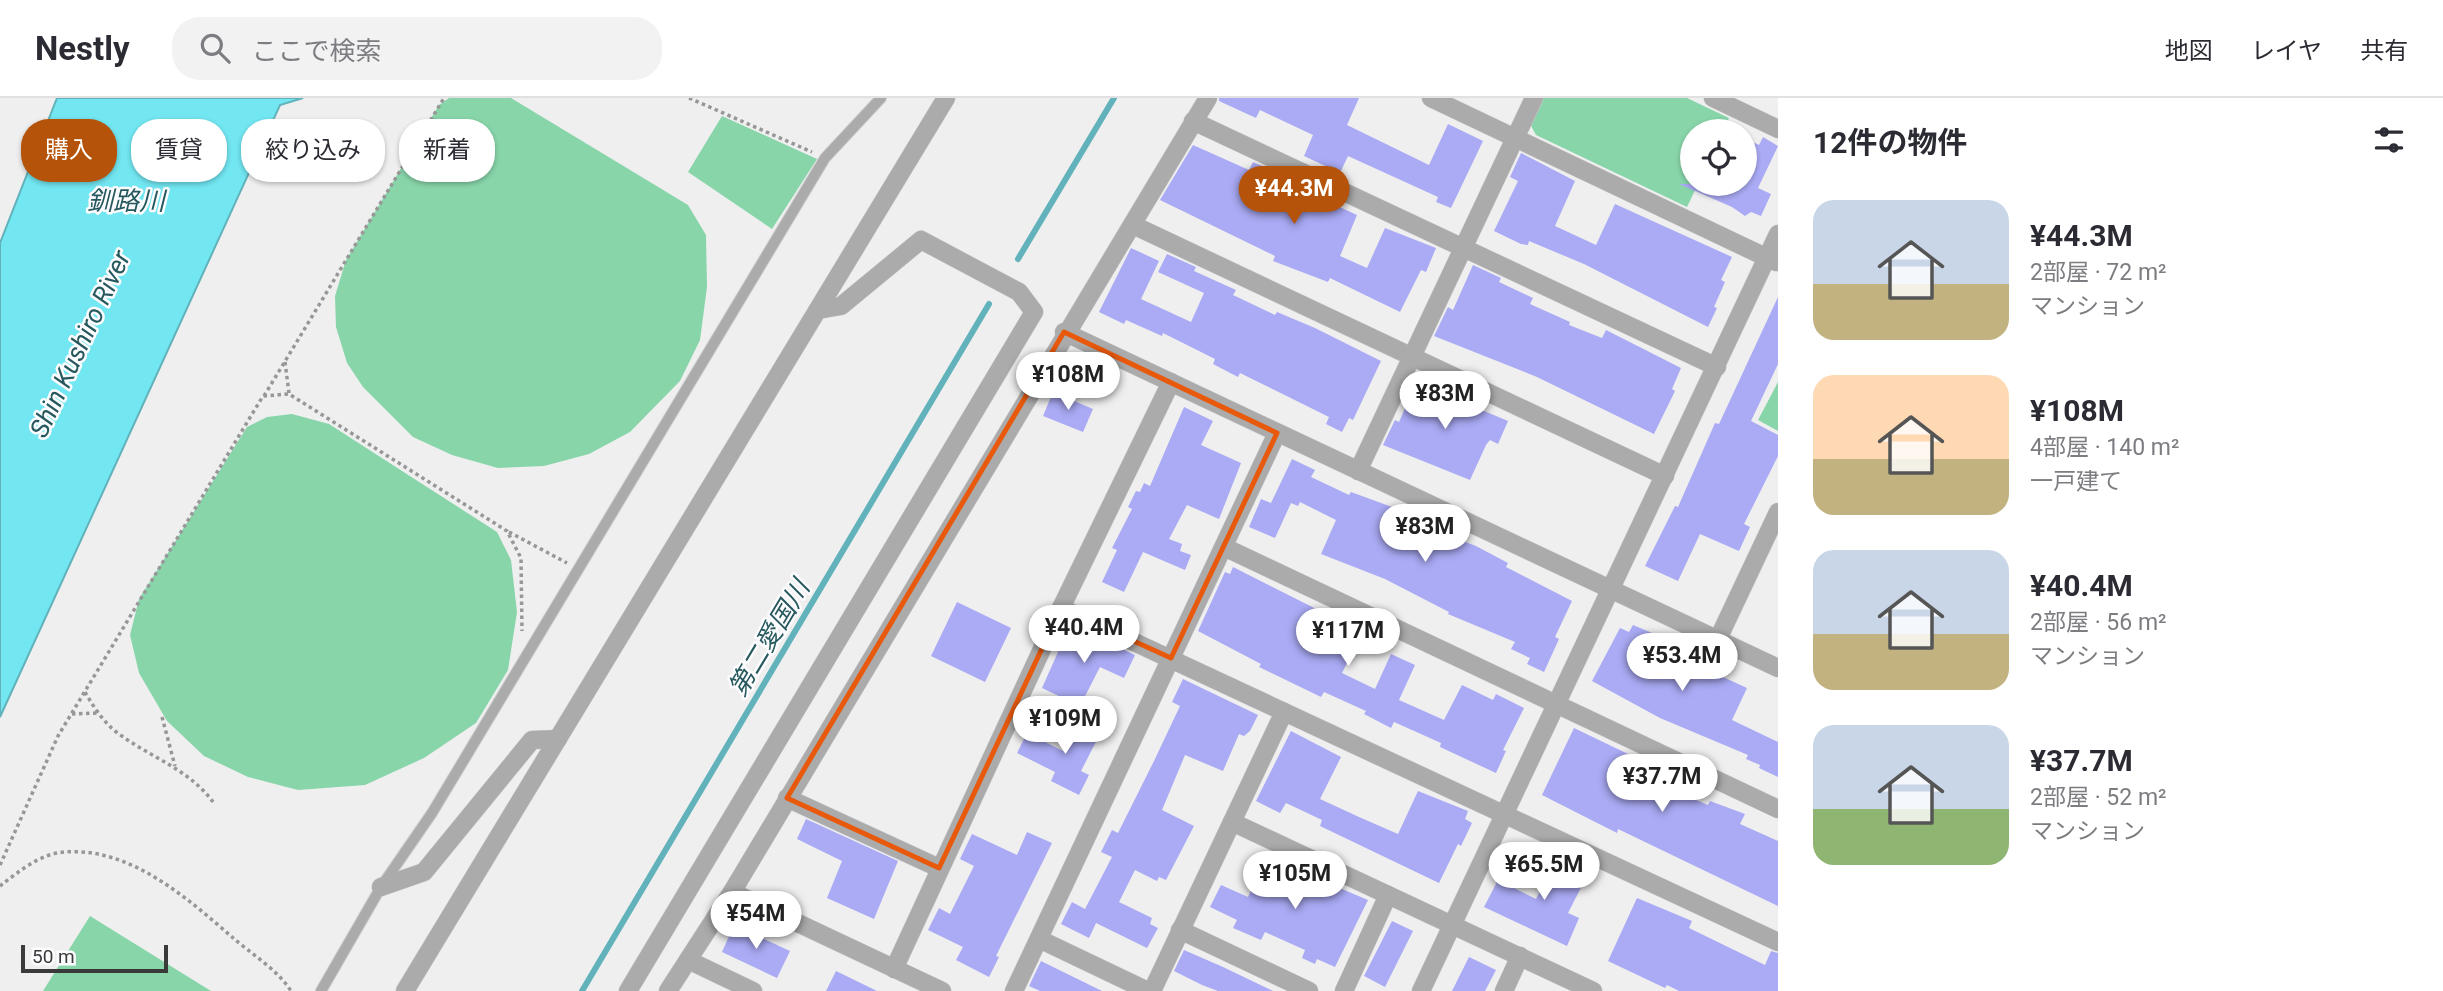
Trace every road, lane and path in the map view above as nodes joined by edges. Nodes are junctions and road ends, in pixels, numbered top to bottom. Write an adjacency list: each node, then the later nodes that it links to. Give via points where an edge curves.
1 (444, 98): 20 (path)
2 (689, 98): 12 (path)
3 (881, 98): 12 (lane)
4 (946, 98): 17 (street)
5 (1208, 98): 9 (street)
6 (1431, 98): 11 (street)
7 (1534, 98): 11 (street)
8 (1713, 98): 10 (street)
9 (1193, 121): 13 (street); 15 (street)
10 (1778, 129)
11 (1514, 138): 15 (street); 16 (street)
12 (825, 158): 31 (lane)
13 (1133, 225): 18 (street); 19 (street)
14 (1778, 234): 16 (street)
15 (1462, 246): 19 (street); 21 (street)
16 (1772, 260): 21 (street)
17 (818, 310): 44 (street); 67 (street, via 841,306 921,240 1019,292 1034,312)
18 (1064, 332): 22 (street); 46 (street)
19 (1410, 358): 26 (street); 27 (street)
20 (285, 360): 23 (path); 24 (path)
21 (1717, 367): 27 (street)
22 (1171, 382): 25 (street); 33 (street)
23 (289, 394): 24 (path); 29 (path)
24 (263, 396): 38 (path)
25 (1277, 433): 26 (street); 30 (street)
26 (1358, 471): 32 (street)
27 (1665, 475): 32 (street)
28 (1776, 523): 34 (street)
29 (507, 531): 31 (path); 36 (path, via 521,558)
30 (1224, 547): 35 (street); 39 (street)
31 (577, 569): 36 (lane)
32 (1610, 589): 34 (street); 39 (street)
33 (1061, 608): 35 (street); 52 (street)
34 (1718, 639): 37 (street)
35 (1171, 658): 40 (street); 59 (street)
36 (520, 664): 54 (lane, via 432,813)
37 (1778, 668)
38 (85, 692): 41 (path); 42 (path)
39 (1558, 703): 48 (street); 49 (street)
40 (1284, 712): 49 (street); 50 (street)
41 (98, 713): 42 (path); 45 (path, via 116,731)
42 (72, 714): 51 (path, via 22,810)
43 (162, 717): 45 (path)
44 (558, 739): 54 (street, via 532,740 424,872); 66 (street)
45 (176, 768): 47 (path)
46 (787, 798): 52 (street); 55 (street)
47 (213, 802)
48 (1778, 809)
49 (1504, 815): 57 (street); 60 (street)
50 (1232, 822): 56 (street); 58 (street)
51 (0, 864)
52 (939, 867): 63 (street)
53 (0, 886): 64 (path, via 26,866 64,852 113,858 157,878 204,913)
54 (381, 887): 65 (lane)
55 (732, 892): 62 (street); 63 (street)
56 (1388, 895): 57 (street); 74 (street)
57 (1453, 925): 61 (street); 75 (street)
58 (1181, 930): 72 (street); 73 (street)
59 (1039, 939): 71 (street); 72 (street)
60 (1778, 942)
61 (1520, 956): 76 (street); 77 (street)
62 (688, 960): 68 (street); 69 (street)
63 (894, 969): 70 (street)
64 (291, 991)
65 (321, 991)
66 (405, 991)
67 (628, 991)
68 (667, 991)
69 (753, 991)
70 (942, 991)
71 (1014, 991)
72 (1150, 991)
73 (1309, 991)
74 (1344, 991)
75 (1421, 991)
76 (1504, 991)
77 (1593, 991)

